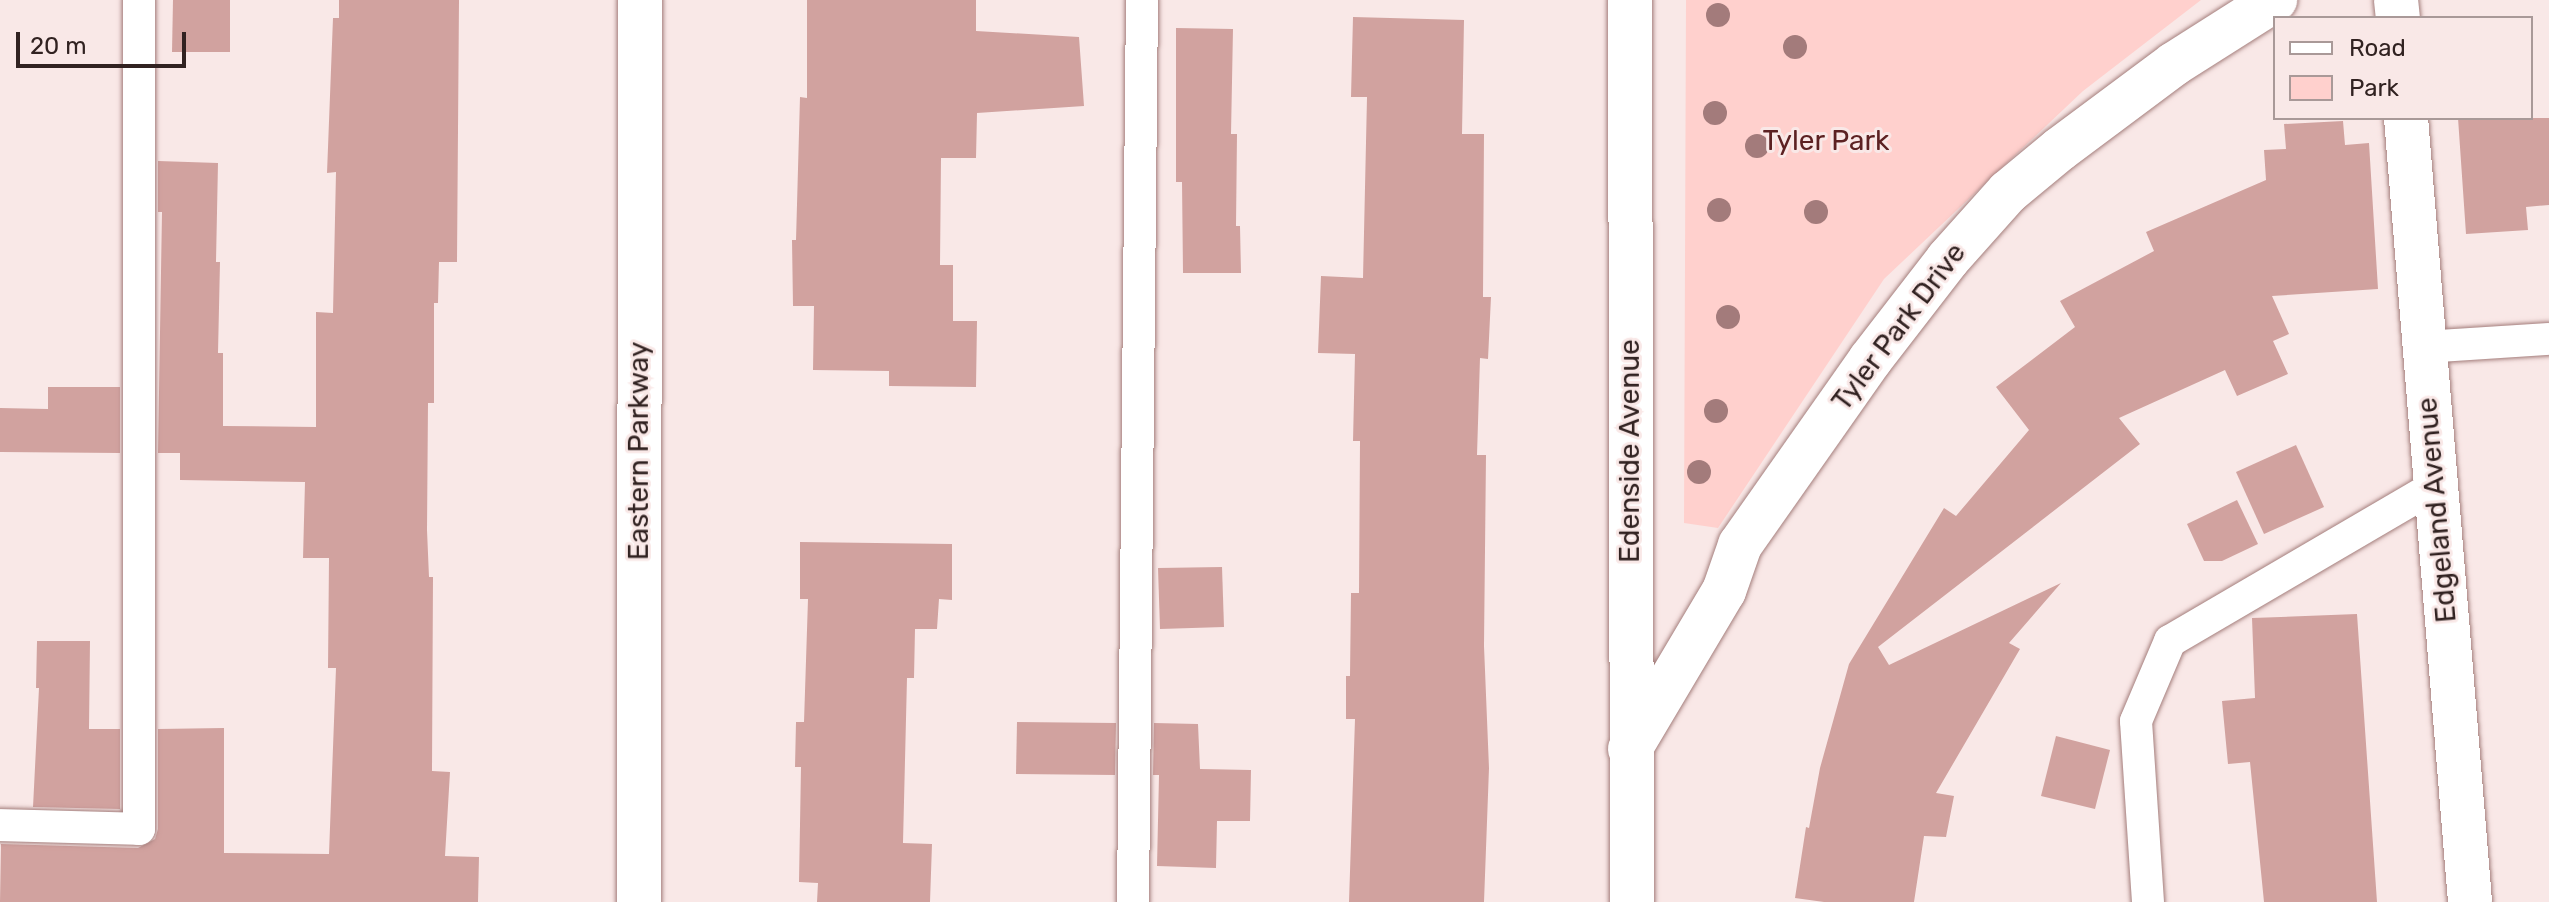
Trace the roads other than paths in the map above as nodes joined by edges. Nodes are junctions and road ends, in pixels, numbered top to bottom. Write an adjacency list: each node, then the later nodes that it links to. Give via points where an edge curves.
1 (139, 0): 11 (lane, via 139,829)
2 (640, 0): 12 (street, Eastern Parkway)
3 (1142, 0): 13 (lane)
4 (1630, 0): 10 (street, Edenside Avenue)
5 (2275, 0): 10 (street, Tyler Park Drive, via 2174,64 2060,149 2008,192 1948,259 1740,545 1724,591)
6 (2406, 120): 8 (street, Edgeland Avenue)
7 (2549, 339): 8 (lane)
8 (2424, 347): 9 (street, Edgeland Avenue)
9 (2435, 486): 15 (lane, via 2170,641 2136,721); 16 (street, Edgeland Avenue)
10 (1630, 749): 14 (street, Edenside Avenue)
11 (0, 825)
12 (639, 902)
13 (1133, 902)
14 (1632, 902)
15 (2148, 902)
16 (2470, 902)

